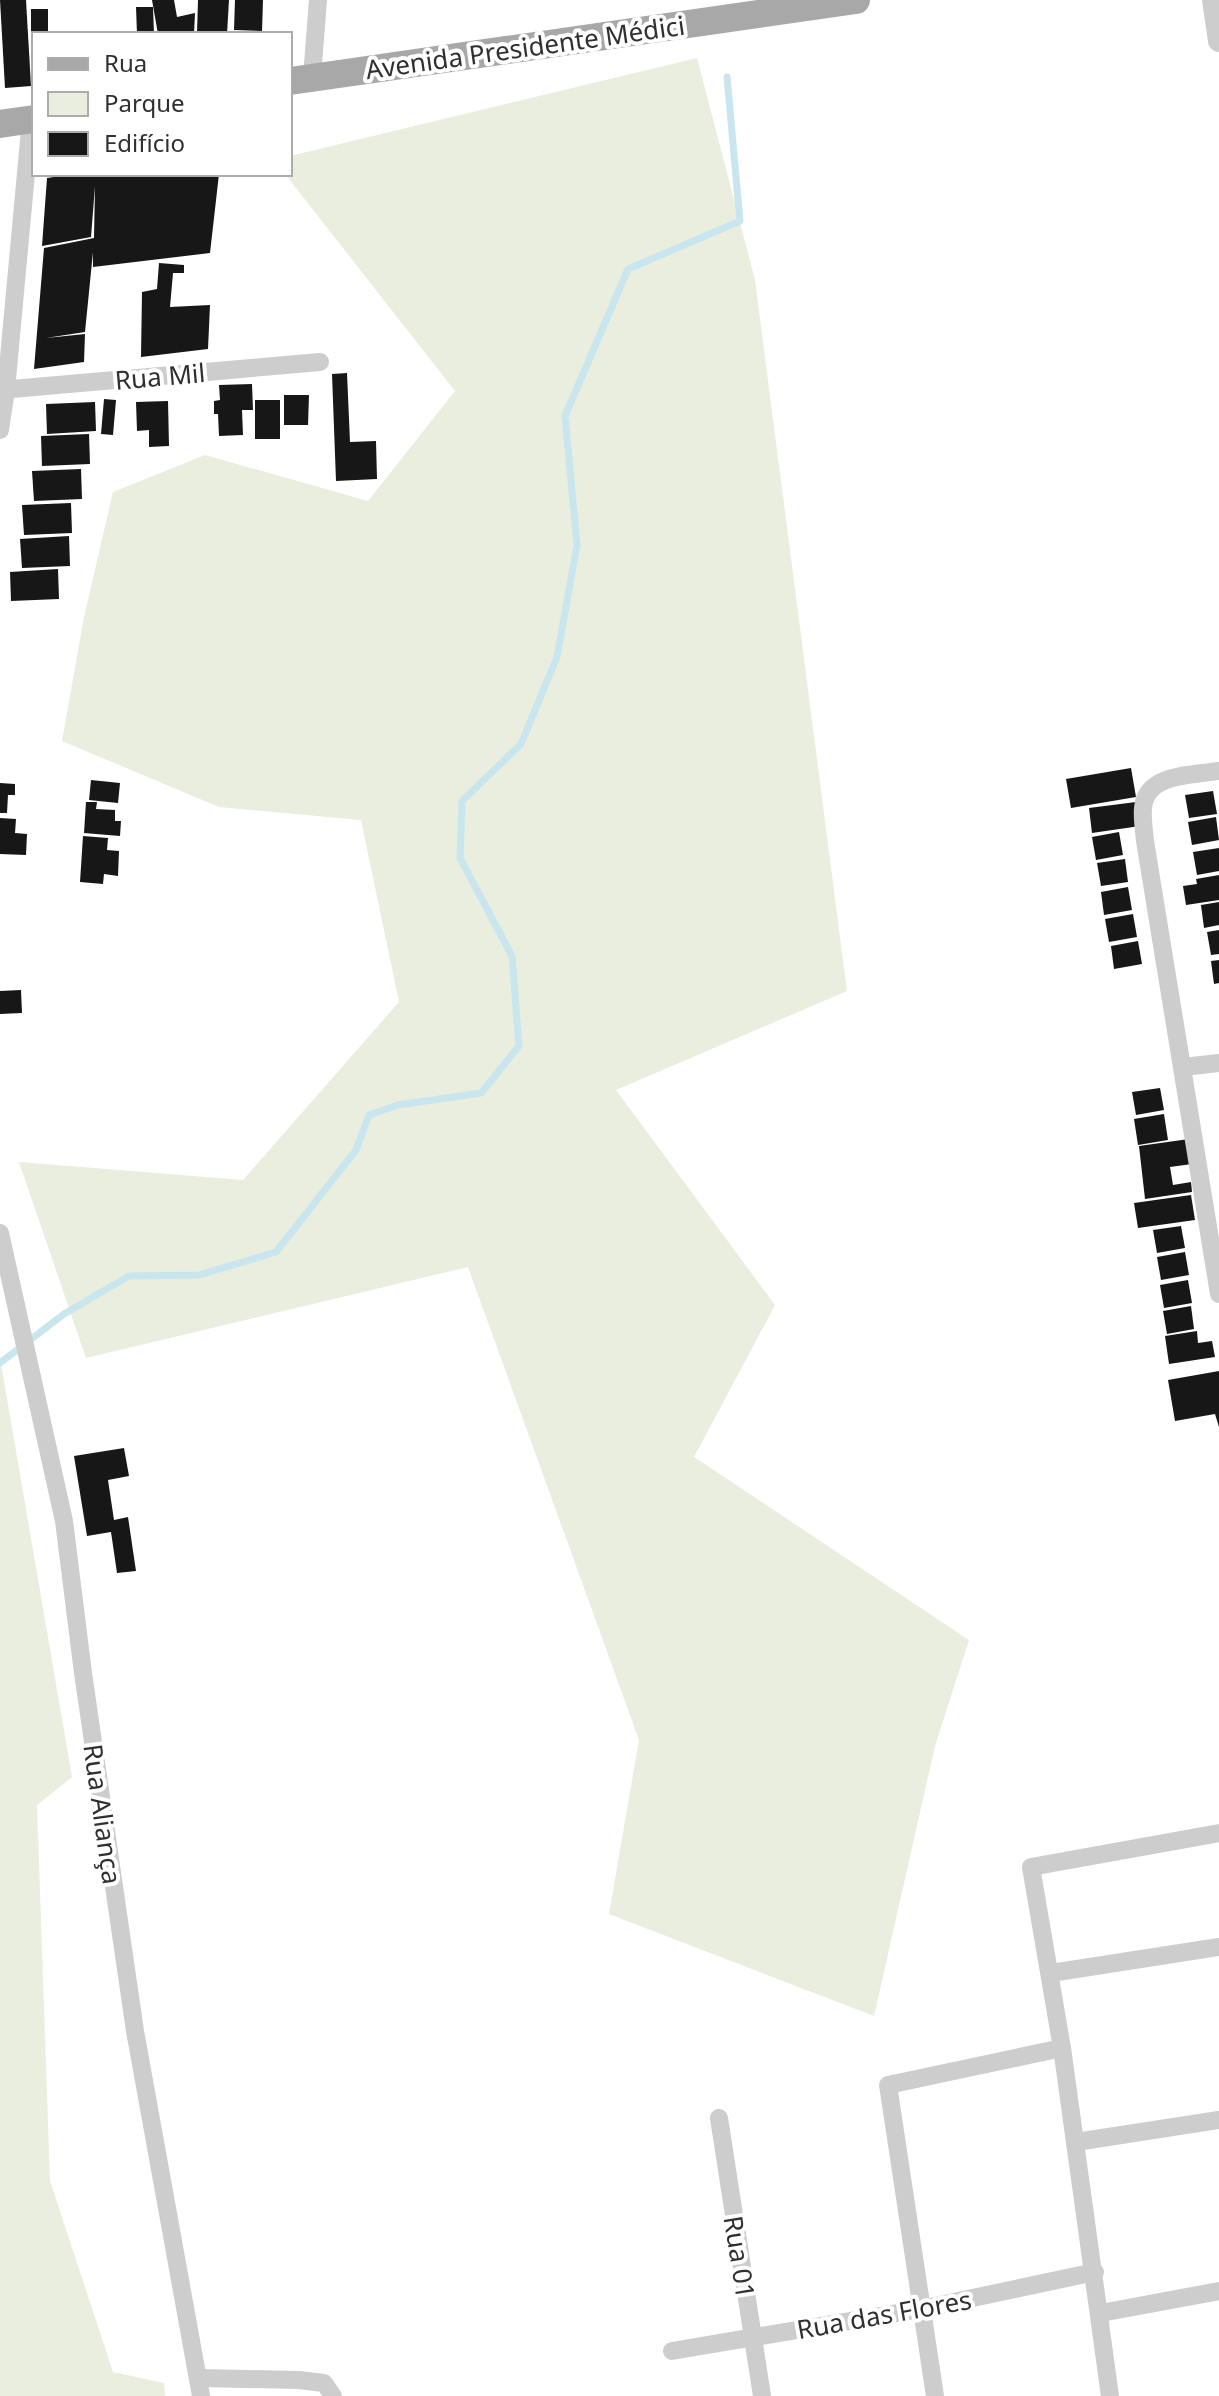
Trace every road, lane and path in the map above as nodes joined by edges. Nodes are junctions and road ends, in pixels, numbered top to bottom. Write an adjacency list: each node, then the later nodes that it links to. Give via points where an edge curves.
1 (318, 0): 5 (street)
2 (856, 0): 5 (main road, Avenida Presidente Médici)
3 (1213, 0): 4 (street)
4 (1219, 41)
5 (301, 79)
6 (32, 119): 7 (main road); 9 (street)
7 (0, 124)
8 (320, 362): 9 (street, Rua Mil)
9 (3, 390): 10 (street)
10 (0, 430)
11 (1219, 771): 13 (street, via 1156,784 1143,806)
12 (1219, 1063): 13 (street)
13 (1183, 1067): 15 (street)
14 (0, 1233): 29 (street, Rua Aliança, via 64,1521 135,2031)
15 (1219, 1294)
16 (1219, 1833): 18 (street, via 1031,1867)
17 (1219, 1947): 18 (street)
18 (1051, 1973): 19 (street)
19 (1062, 2048): 22 (street); 25 (street, via 888,2085)
20 (719, 2118): 27 (street, Rua 01)
21 (1219, 2120): 22 (street)
22 (1076, 2142): 23 (street)
23 (1095, 2272): 25 (street, Rua das Flores); 26 (street)
24 (1219, 2291): 26 (street)
25 (921, 2309): 27 (street, Rua das Flores); 32 (street)
26 (1101, 2313): 33 (street)
27 (752, 2338): 28 (street, Rua das Flores); 31 (street, Rua 01)
28 (672, 2351)
29 (200, 2387): 30 (street, via 299,2380 324,2383)
30 (333, 2396)
31 (762, 2396)
32 (935, 2396)
33 (1110, 2396)

